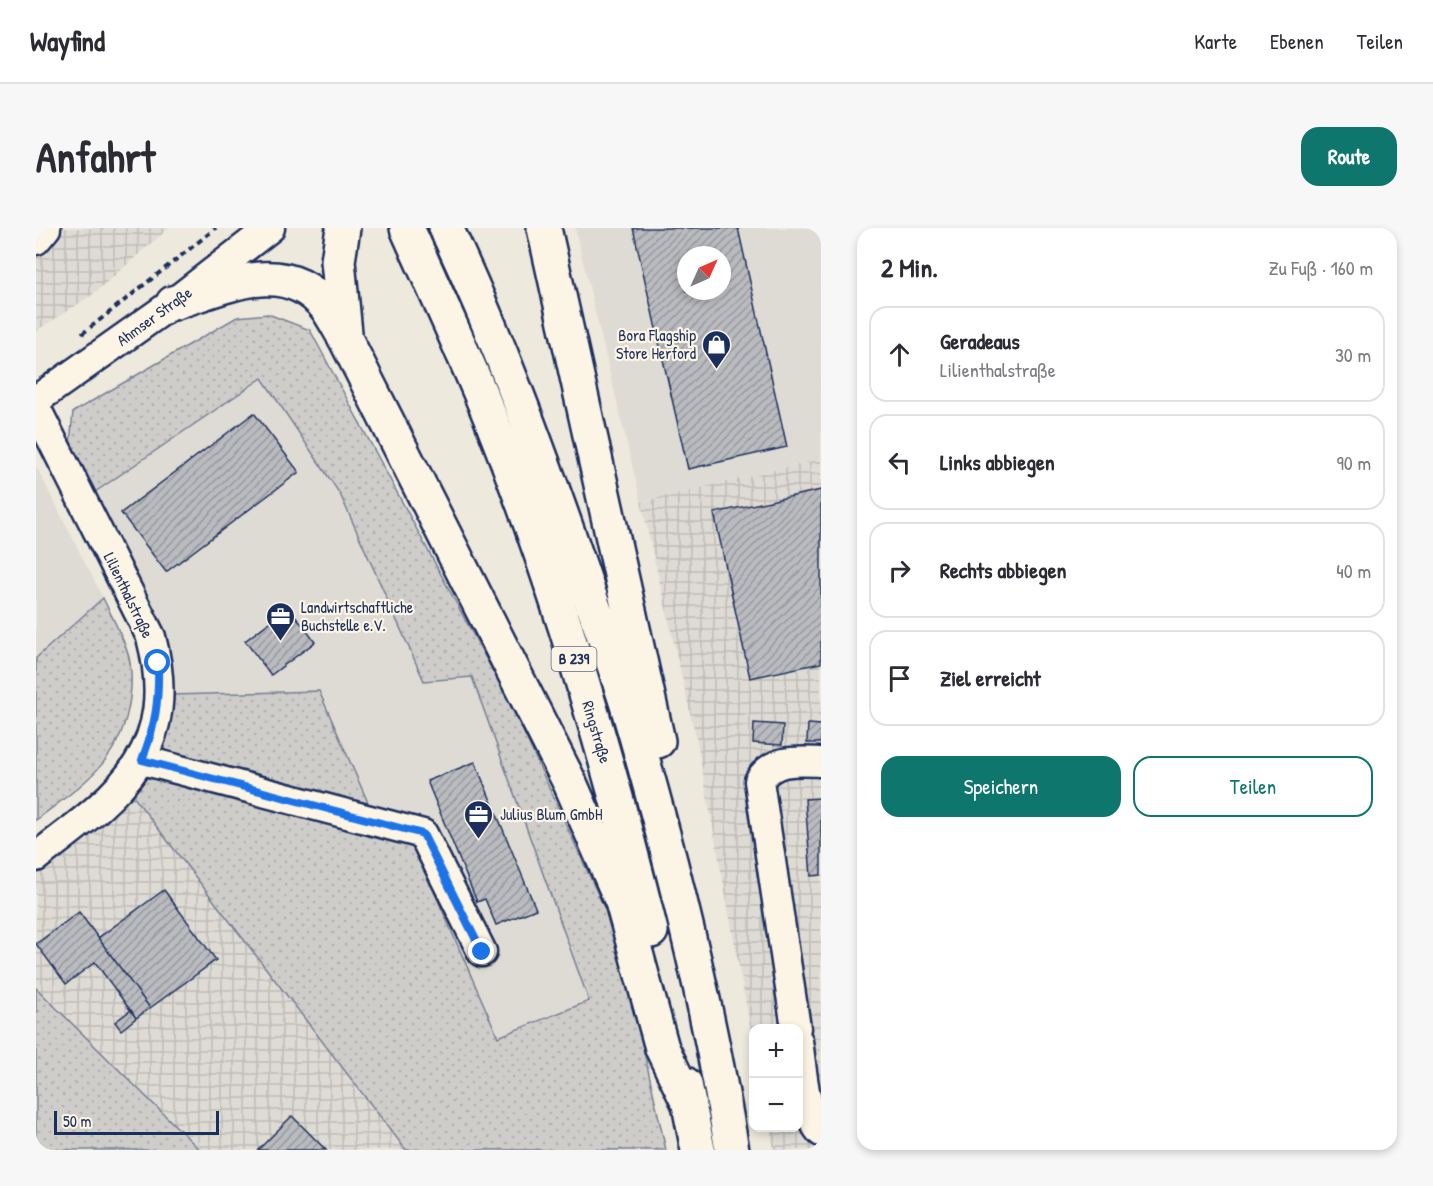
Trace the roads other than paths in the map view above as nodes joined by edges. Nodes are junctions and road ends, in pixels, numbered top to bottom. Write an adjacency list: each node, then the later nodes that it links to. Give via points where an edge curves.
1 (46, 228): 7 (street)
2 (270, 228): 8 (street, Ahmser Straße)
3 (343, 228): 9 (highway, via 338,261)
4 (406, 228): 19 (highway, Ringstraße / B 239, via 491,419 549,579 618,799 661,968)
5 (446, 228): 15 (highway, B 239, via 480,300 536,439 626,704)
6 (544, 228): 15 (highway, via 683,849)
7 (36, 240)
8 (173, 303): 9 (highway, via 249,279 290,281 311,292 327,308); 10 (street, Ahmser Straße)
9 (346, 340): 19 (highway, via 570,783 621,902 662,1048)
10 (36, 400)
11 (36, 408): 12 (street, Lilienthalstraße, via 151,637 158,663 159,702 154,730)
12 (142, 760): 14 (street, Lilienthalstraße, via 118,791); 16 (street, via 423,834)
13 (821, 762): 17 (street, via 779,764 765,771 759,781)
14 (36, 856)
15 (674, 879): 22 (highway, B 239, via 717,1059)
16 (482, 952)
17 (795, 1024)
18 (803, 1071): 20 (street, via 809,1108)
19 (690, 1106): 21 (highway, Ringstraße / B 239)
20 (821, 1132)
21 (698, 1150)
22 (732, 1150)

